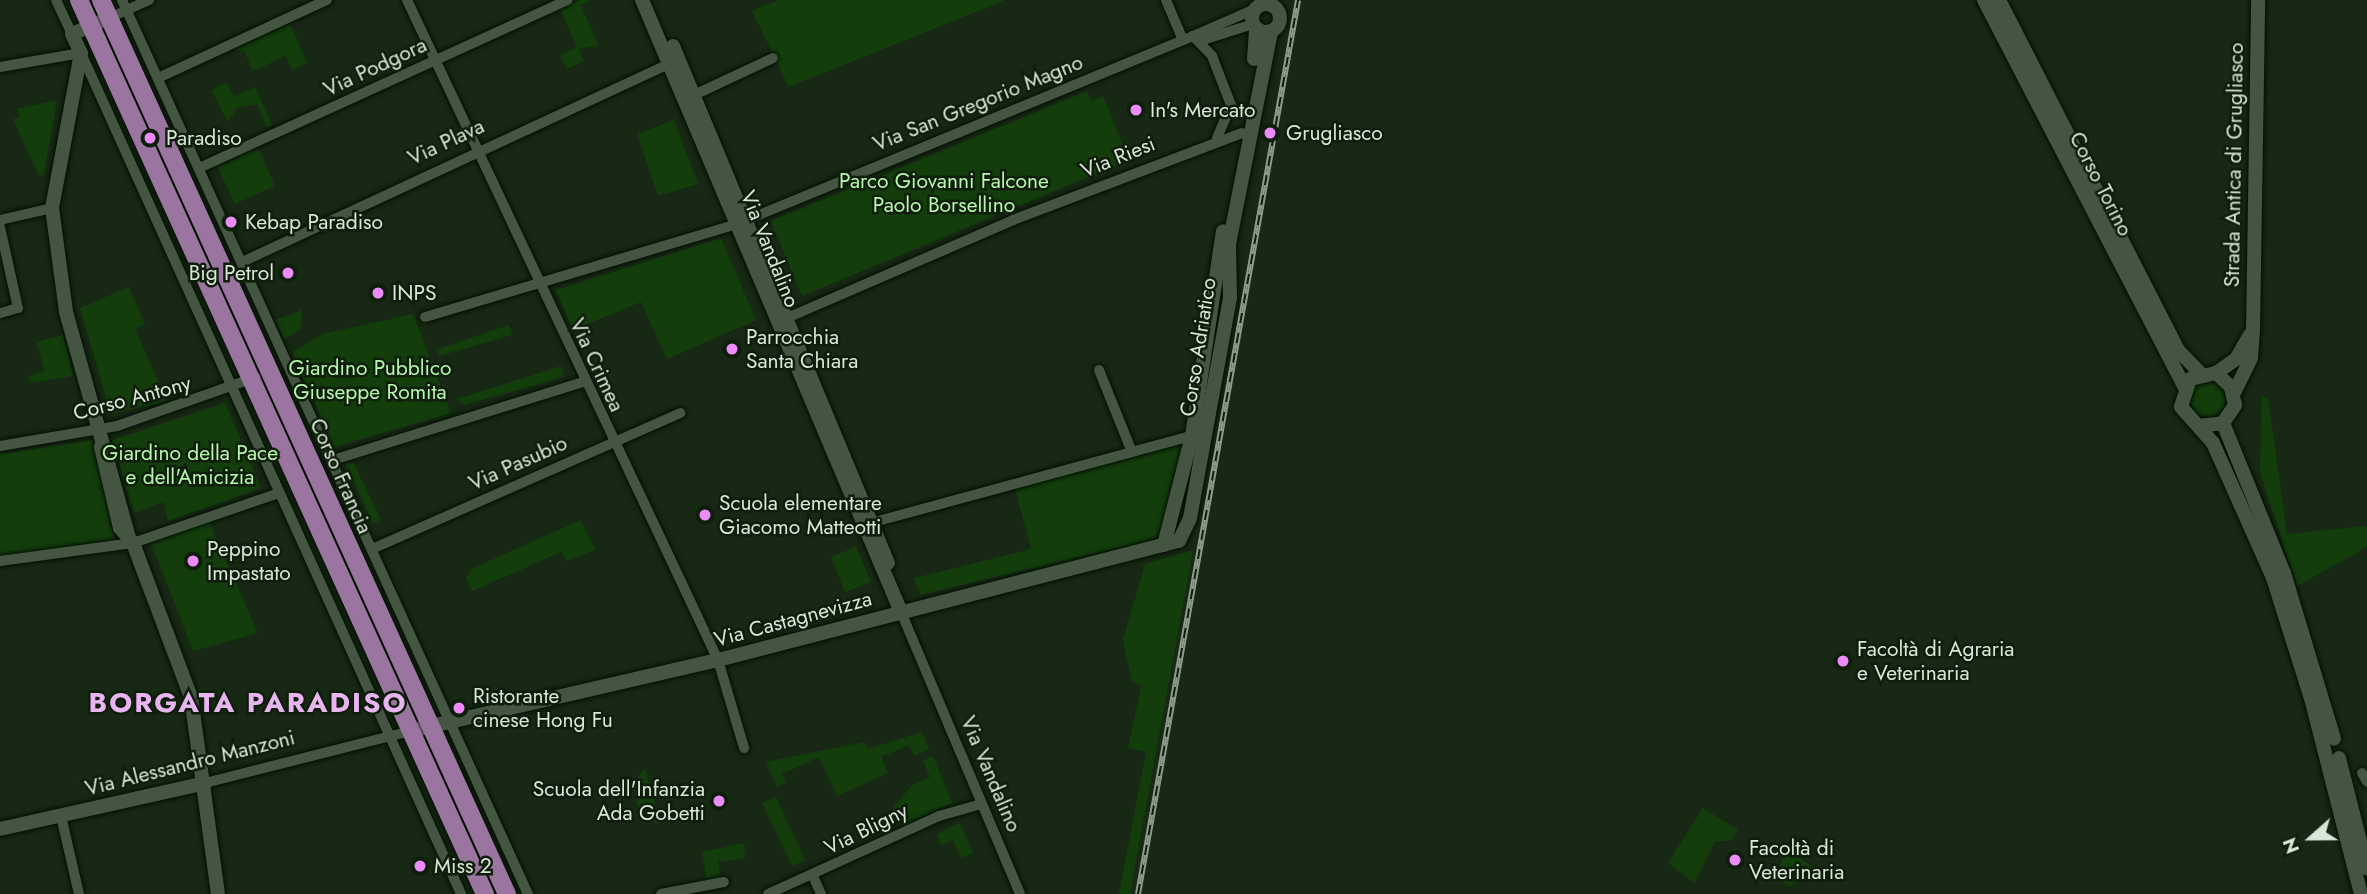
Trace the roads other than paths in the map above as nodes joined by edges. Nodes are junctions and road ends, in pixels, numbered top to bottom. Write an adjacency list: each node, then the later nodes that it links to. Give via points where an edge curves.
1 (56, 0): 20 (street)
2 (79, 0): 18 (main road, Corso Francia)
3 (101, 0): 17 (main road, Corso Francia)
4 (149, 0): 15 (street)
5 (327, 0): 27 (street)
6 (407, 0): 24 (street, Via Crimea)
7 (567, 0): 24 (street, Via Podgora)
8 (642, 0): 25 (street, Via Vandalino)
9 (653, 0): 25 (street, Via Vandalino)
10 (1166, 0): 21 (street)
11 (1984, 0): 49 (street, Corso Torino)
12 (1999, 0): 45 (street, Corso Torino, via 2178,349)
13 (2258, 0): 42 (street, Strada Antica di Grugliasco)
14 (1261, 4): 16 (street, Corso Adriatico); 19 (street, Corso Adriatico); 21 (street, Via San Gregorio Magno)
15 (125, 5): 17 (street); 27 (street, Corso Francia)
16 (1279, 6): 19 (street, Corso Adriatico)
17 (109, 18): 18 (street); 44 (main road, Corso Francia)
18 (91, 26): 20 (street); 47 (main road, Corso Francia)
19 (1260, 28): 21 (street, Via San Gregorio Magno, via 1203,40); 29 (street, Corso Adriatico); 64 (street, Corso Adriatico, via 1229,244 1230,298 1190,518 1179,541)
20 (72, 34): 22 (street)
21 (1188, 38): 30 (street, via 1212,56 1231,105); 35 (street, Via San Gregorio Magno)
22 (81, 53): 26 (street); 33 (street); 50 (street)
23 (773, 58): 28 (street)
24 (435, 60): 31 (street, Via Crimea); 32 (street, Via Podgora)
25 (674, 62): 28 (street, Via Vandalino); 31 (street, Via Plava); 35 (street, Via Vandalino)
26 (0, 67)
27 (159, 78): 32 (street, Corso Francia)
28 (694, 95): 35 (street, Via Vandalino)
29 (1242, 133): 30 (street, Via Riesi); 56 (street, Corso Adriatico)
30 (1217, 138): 41 (street, Via Riesi)
31 (476, 149): 37 (street, Via Plava); 38 (street, Via Crimea)
32 (200, 168): 37 (street, Corso Francia)
33 (52, 208): 34 (street); 55 (street, via 62,295)
34 (0, 220)
35 (743, 221): 38 (street, Via San Gregorio Magno); 41 (street, Via Vandalino)
36 (0, 228): 39 (street, via 18,307)
37 (242, 262): 60 (street, Corso Francia)
38 (540, 286): 40 (street, Via San Gregorio Magno); 48 (street, Via Crimea)
39 (0, 313)
40 (425, 317)
41 (784, 320): 62 (street, Via Vandalino)
42 (2253, 330): 46 (street, via 2236,359); 51 (street, Strada Antica di Grugliasco, via 2251,358)
43 (1099, 370): 59 (street)
44 (269, 372): 47 (street, Corso Antony); 70 (main road, Corso Francia)
45 (2200, 373): 46 (street); 49 (street)
46 (2216, 373): 51 (street)
47 (251, 380): 50 (street, Corso Antony); 71 (main road, Corso Francia)
48 (583, 382): 57 (street, Via Crimea); 60 (street)
49 (2184, 386): 54 (street, Corso Torino, via 2181,407)
50 (232, 388): 55 (street, Corso Antony); 61 (street)
51 (2234, 393): 53 (street)
52 (680, 413): 57 (street, Via Pasubio)
53 (2223, 423): 54 (street); 73 (street, Corso Torino, via 2284,573)
54 (2199, 426): 73 (street, Corso Torino, via 2256,533)
55 (99, 434): 58 (street, Corso Antony); 63 (street, via 118,482)
56 (1192, 436): 59 (street, Corso Adriatico); 64 (street, Corso Adriatico)
57 (613, 443): 65 (street, Via Pasubio); 68 (street, Via Crimea)
58 (0, 446)
59 (1132, 452): 62 (street, Corso Adriatico)
60 (333, 460): 65 (street, Corso Francia)
61 (279, 493): 63 (street); 72 (street)
62 (870, 524): 67 (street, Via Vandalino)
63 (131, 540): 66 (street); 76 (street, via 186,677)
64 (1164, 545): 67 (street, Via Castagnevizza)
65 (372, 549): 69 (street, Corso Francia)
66 (0, 561)
67 (901, 612): 68 (street, Via Castagnevizza); 77 (street, Via Vandalino)
68 (718, 660): 69 (street, Via Castagnevizza); 74 (street, Via Crimea)
69 (452, 725): 70 (street, Via Castagnevizza); 90 (street, Corso Francia)
70 (430, 727): 71 (street, Via Alessandro Manzoni); 89 (main road, Corso Francia)
71 (410, 731): 72 (street, Via Alessandro Manzoni); 80 (main road, Corso Francia)
72 (388, 735): 76 (street, Via Alessandro Manzoni); 83 (street)
73 (2329, 741): 75 (street, Corso Torino, via 2321,754)
74 (744, 748)
75 (2333, 760): 81 (street, Corso Torino); 95 (street, Corso Torino)
76 (205, 783): 78 (street, Via Alessandro Manzoni); 86 (street)
77 (981, 804): 82 (street, Via Bligny, via 939,816); 94 (street, Via Vandalino)
78 (61, 816): 79 (street, Via Alessandro Manzoni); 85 (street)
79 (0, 829)
80 (473, 868): 83 (street); 88 (main road, Corso Francia)
81 (2367, 869)
82 (813, 876): 92 (street, Via Bligny); 93 (street)
83 (453, 877): 87 (street)
84 (724, 882): 91 (street)
85 (79, 894)
86 (218, 894)
87 (461, 894)
88 (485, 894)
89 (507, 894)
90 (528, 894)
91 (661, 894)
92 (768, 894)
93 (821, 894)
94 (1020, 894)
95 (2361, 894)

